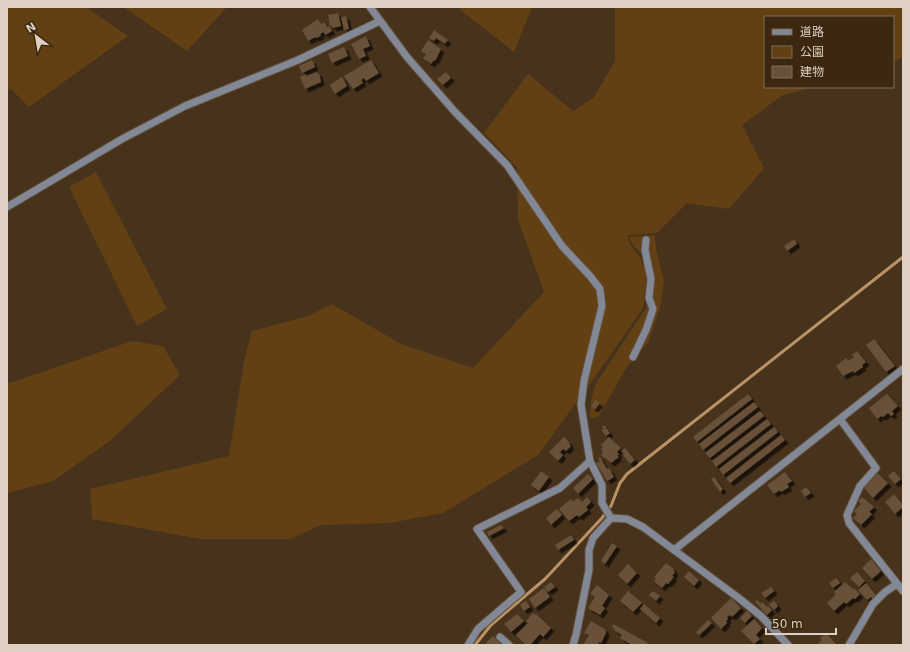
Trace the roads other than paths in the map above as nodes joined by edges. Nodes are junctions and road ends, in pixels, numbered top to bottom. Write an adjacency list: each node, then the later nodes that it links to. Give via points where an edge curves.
1 (370, 7): 2 (street)
2 (380, 21): 3 (street, via 298,60 185,106); 8 (street, via 407,57 450,106 507,165 562,246 600,289 602,306 581,404)
3 (7, 207)
4 (646, 240): 5 (street, via 645,250 651,279 649,298 652,309 646,330)
5 (633, 357)
6 (903, 369): 7 (street)
7 (840, 419): 10 (street); 11 (street, via 876,468 860,486 847,515 849,523)
8 (590, 462): 9 (street, via 602,485 602,503); 14 (street, via 560,488 477,529 521,592 483,625)
9 (611, 518): 10 (street, via 627,519 643,527); 16 (street, via 593,538 589,550 589,570)
10 (674, 550): 17 (street, via 740,599)
11 (897, 584): 12 (street); 18 (street, via 873,604)
12 (903, 591)
13 (500, 637): 15 (street)
14 (468, 645)
15 (509, 645)
16 (572, 645)
17 (788, 645)
18 (849, 645)

